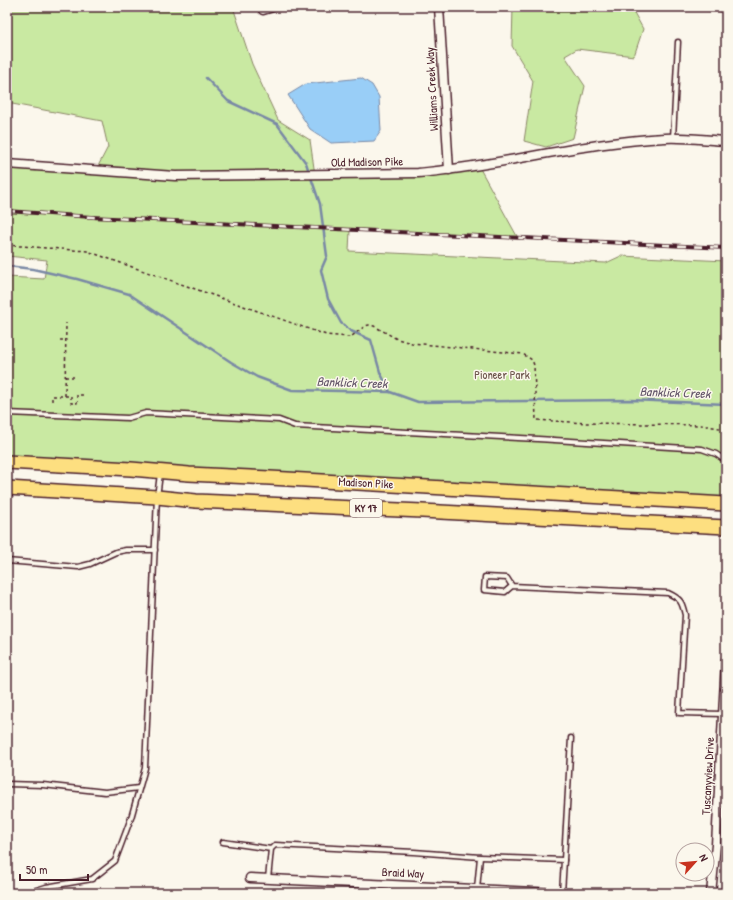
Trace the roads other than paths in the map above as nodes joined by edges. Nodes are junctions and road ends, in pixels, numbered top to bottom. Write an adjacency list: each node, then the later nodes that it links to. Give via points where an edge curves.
1 (273, 7): 3 (street)
2 (439, 7): 8 (street, Williams Creek Way)
3 (263, 10)
4 (678, 42): 5 (lane)
5 (673, 138): 6 (street, Old Madison Pike); 8 (street, Old Madison Pike, via 624,141)
6 (726, 141)
7 (7, 164): 8 (street, Old Madison Pike, via 176,176 338,175)
8 (449, 170)
9 (7, 414): 10 (lane, via 128,418 146,413 279,420 295,426 702,450 716,454)
10 (726, 461)
11 (7, 462): 12 (main road, Madison Pike / KY 17)
12 (161, 472): 14 (lane); 15 (main road, Madison Pike / KY 17)
13 (7, 488): 14 (main road, Madison Pike / KY 17)
14 (157, 497): 16 (main road, Madison Pike / KY 17); 17 (lane)
15 (726, 504)
16 (726, 527)
17 (155, 550): 18 (lane, via 116,552 78,567); 24 (lane, via 145,768)
18 (7, 562)
19 (512, 586): 19 (lane, via 505,592 484,590 485,577 507,578); 21 (lane, via 668,594 678,598 685,615 679,713)
20 (726, 660): 21 (street, Tuscanyview Drive)
21 (723, 714): 35 (street, Tuscanyview Drive)
22 (571, 738): 28 (lane)
23 (7, 784): 24 (lane, via 44,785 105,792)
24 (139, 788): 32 (lane, via 115,861 92,879)
25 (223, 842): 26 (lane)
26 (271, 849): 27 (lane, via 275,845); 30 (lane)
27 (480, 857): 28 (lane); 31 (lane)
28 (564, 860): 34 (lane)
29 (250, 878): 30 (street, Braid Way)
30 (268, 879): 31 (street, Braid Way)
31 (477, 889): 33 (street, Braid Way)
32 (27, 893)
33 (555, 893)
34 (562, 893)
35 (711, 893)

